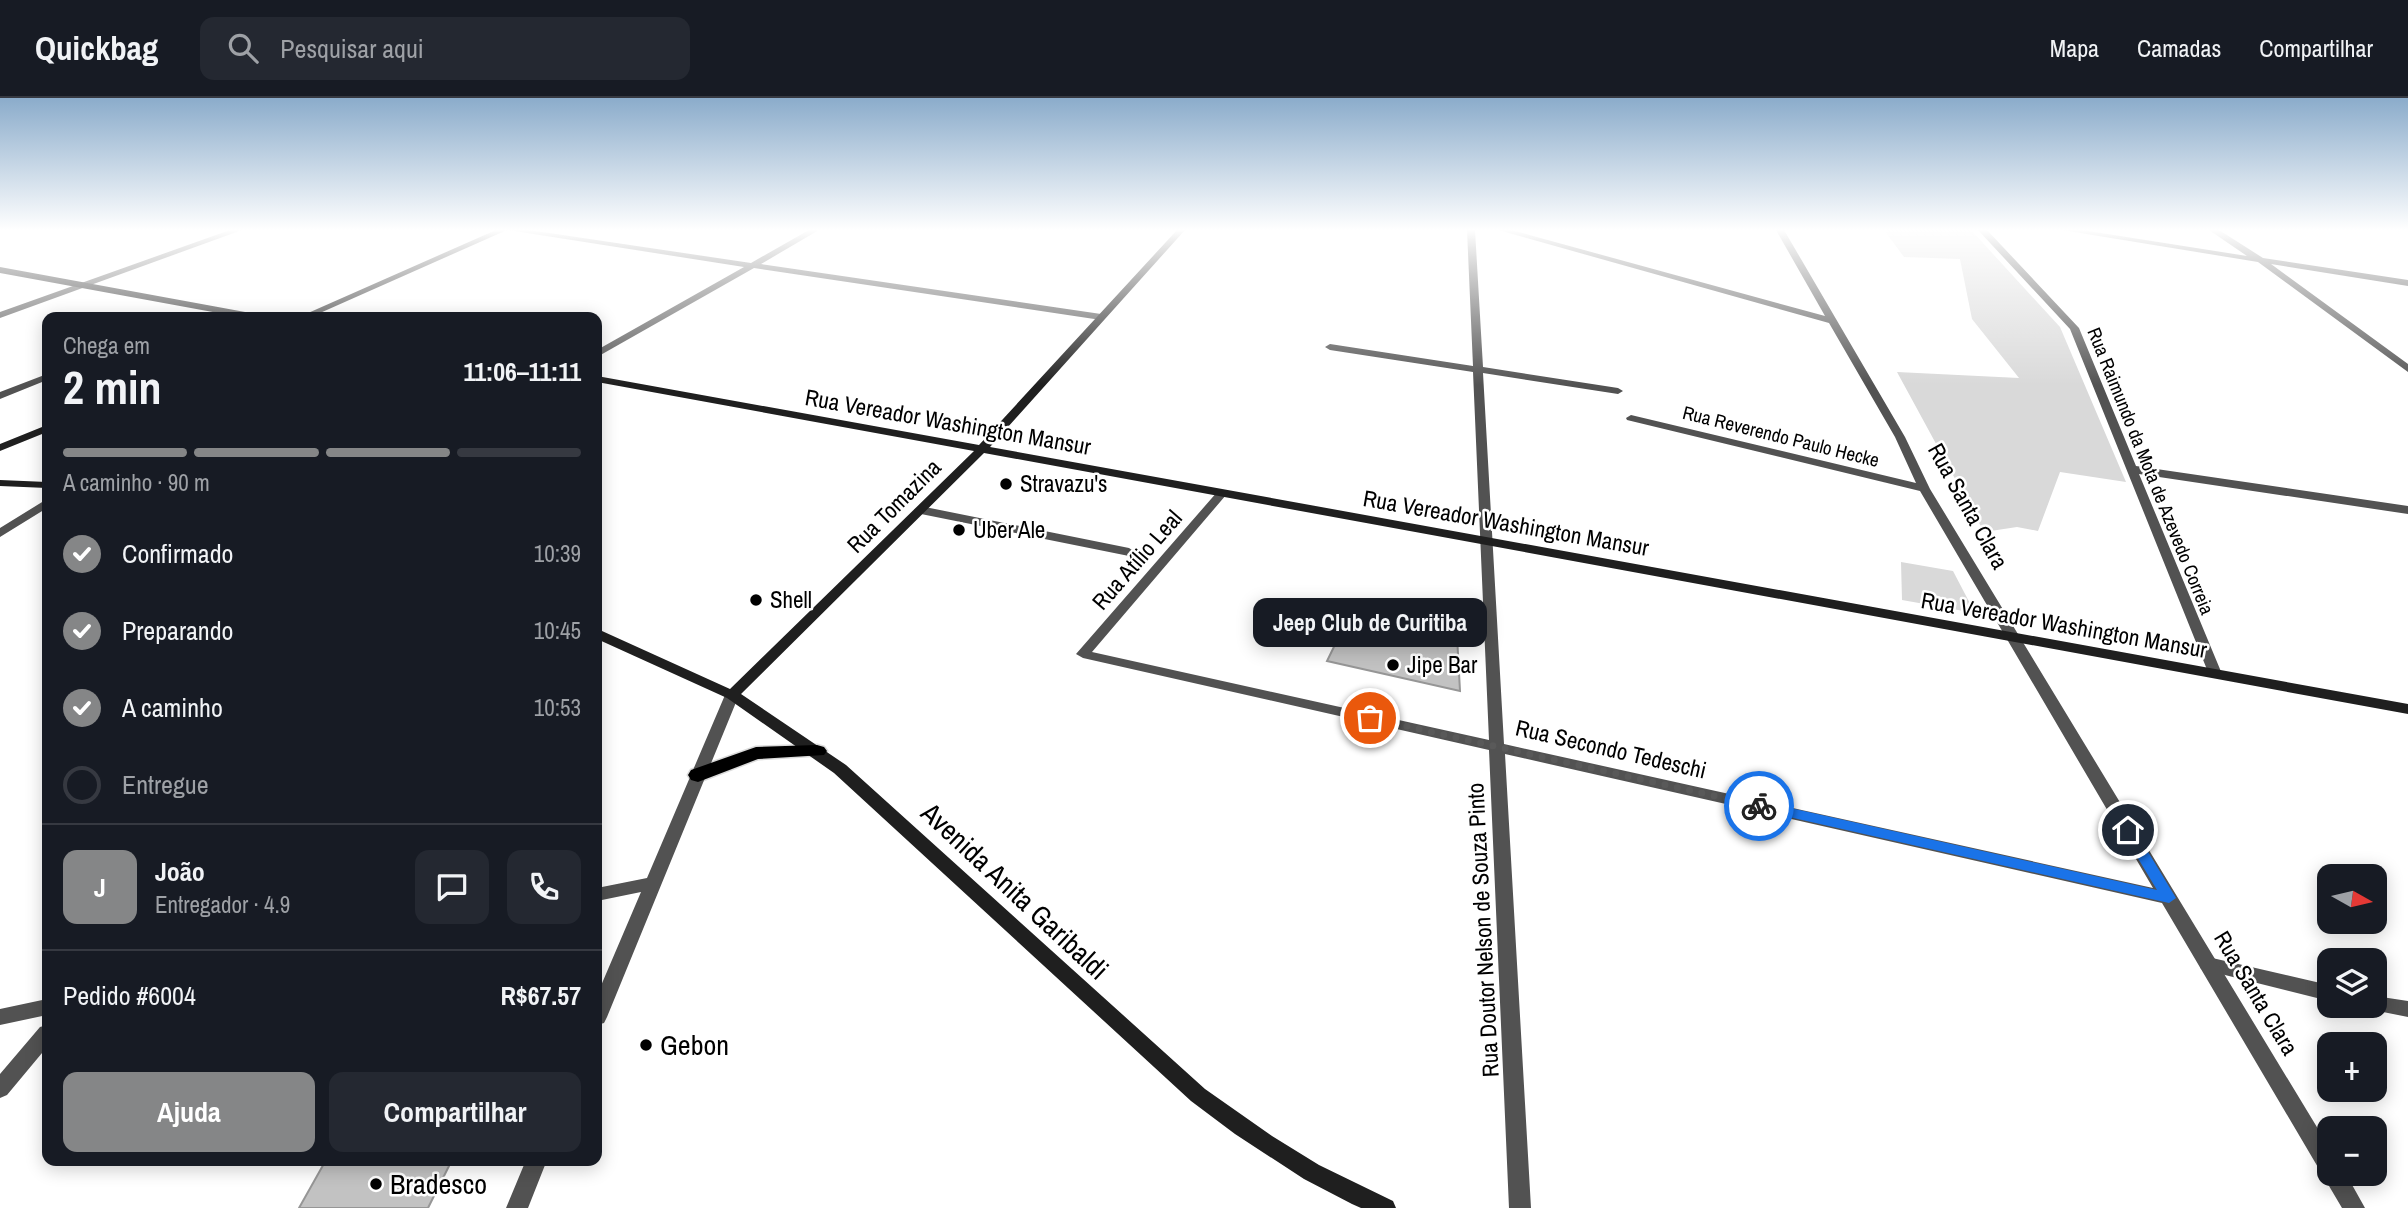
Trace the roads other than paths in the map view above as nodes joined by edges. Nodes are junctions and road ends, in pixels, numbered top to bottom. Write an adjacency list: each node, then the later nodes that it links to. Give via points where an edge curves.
1 (65, 282): 12 (main road)
2 (92, 282): 12 (street)
3 (384, 282): 14 (main road)
4 (722, 282): 19 (street)
5 (864, 282): 16 (street)
6 (1134, 282): 16 (main road, Rua Tomazina)
7 (1474, 282): 21 (street, Rua Doutor Nelson de Souza Pinto)
8 (1690, 282): 17 (street)
9 (1810, 282): 17 (street, Rua Santa Clara)
10 (2031, 282): 30 (street, Rua Raimundo da Mota de Azevedo Correia, via 2074,328)
11 (2290, 282): 20 (street)
12 (83, 285): 13 (main road); 15 (street)
13 (229, 312)
14 (314, 312)
15 (0, 314)
16 (1101, 317): 29 (main road, Rua Tomazina)
17 (1833, 321): 33 (street, Rua Santa Clara, via 1900,437)
18 (1329, 347): 21 (street)
19 (602, 351)
20 (2408, 369)
21 (1478, 370): 24 (street); 39 (street, Rua Doutor Nelson de Souza Pinto)
22 (42, 379): 25 (street)
23 (602, 380): 29 (main road, Rua Vereador Washington Mansur)
24 (1618, 391)
25 (0, 396)
26 (1631, 418): 33 (street, Rua Reverendo Paulo Hecke)
27 (42, 430): 28 (main road)
28 (0, 448)
29 (982, 449): 34 (main road, Rua Vereador Washington Mansur); 36 (main road, Rua Tomazina)
30 (2131, 469): 37 (street); 44 (street, Rua Raimundo da Mota de Azevedo Correia)
31 (0, 483): 32 (main road)
32 (42, 485)
33 (1924, 489): 42 (street, Rua Santa Clara)
34 (1222, 493): 39 (main road, Rua Vereador Washington Mansur); 43 (street, Rua Atílio Leal)
35 (42, 506): 38 (street)
36 (920, 510): 40 (street); 45 (main road, Rua Tomazina)
37 (2408, 510)
38 (0, 533)
39 (1487, 541): 42 (main road, Rua Vereador Washington Mansur); 47 (street, Rua Doutor Nelson de Souza Pinto)
40 (1129, 552)
41 (602, 636): 45 (main road, Avenida Anita Garibaldi)
42 (2012, 637): 44 (main road, Rua Vereador Washington Mansur); 52 (street, Rua Santa Clara)
43 (1083, 654): 47 (street, Rua Secondo Tedeschi)
44 (2215, 674): 46 (main road, Rua Vereador Washington Mansur)
45 (732, 695): 48 (main road, Avenida Anita Garibaldi); 49 (street)
46 (2408, 709)
47 (1497, 747): 52 (street, Rua Secondo Tedeschi); 67 (street, Rua Doutor Nelson de Souza Pinto)
48 (817, 751): 49 (main road, via 756,753); 65 (main road, Avenida Anita Garibaldi, via 1198,1094 1241,1127)
49 (698, 775): 50 (street)
50 (653, 883): 51 (street); 55 (street)
51 (602, 893)
52 (2169, 898): 53 (street, Rua Santa Clara)
53 (2208, 964): 54 (street); 62 (street, Rua Santa Clara)
54 (2317, 990)
55 (602, 1005)
56 (2387, 1006): 58 (street)
57 (42, 1008): 59 (street)
58 (2408, 1009)
59 (0, 1017)
60 (42, 1039): 61 (street)
61 (0, 1089)
62 (2317, 1146)
63 (534, 1166): 66 (street)
64 (2341, 1186): 68 (street)
65 (1371, 1205)
66 (517, 1208)
67 (1520, 1208)
68 (2354, 1208)

